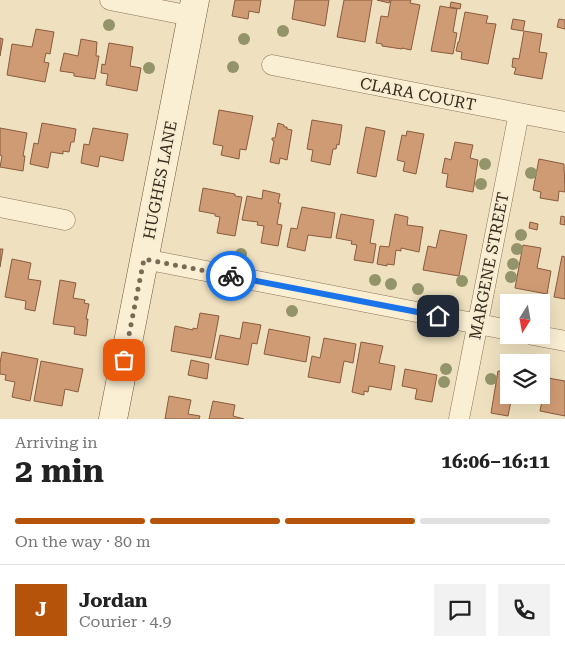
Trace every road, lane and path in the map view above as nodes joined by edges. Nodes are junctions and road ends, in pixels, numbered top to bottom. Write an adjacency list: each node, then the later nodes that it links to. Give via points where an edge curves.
1 (110, 0): 2 (street)
2 (193, 8): 8 (street, HUGHES LANE)
3 (272, 65): 4 (street, CLARA COURT)
4 (519, 113): 5 (street, CLARA COURT); 9 (street, MARGENE STREET)
5 (565, 122)
6 (0, 207): 7 (street)
7 (65, 220)
8 (144, 259): 9 (street); 13 (street, HUGHES LANE)
9 (478, 324): 10 (street); 14 (street, MARGENE STREET)
10 (500, 328)
11 (550, 338): 12 (street)
12 (565, 341)
13 (113, 419)
14 (459, 419)

